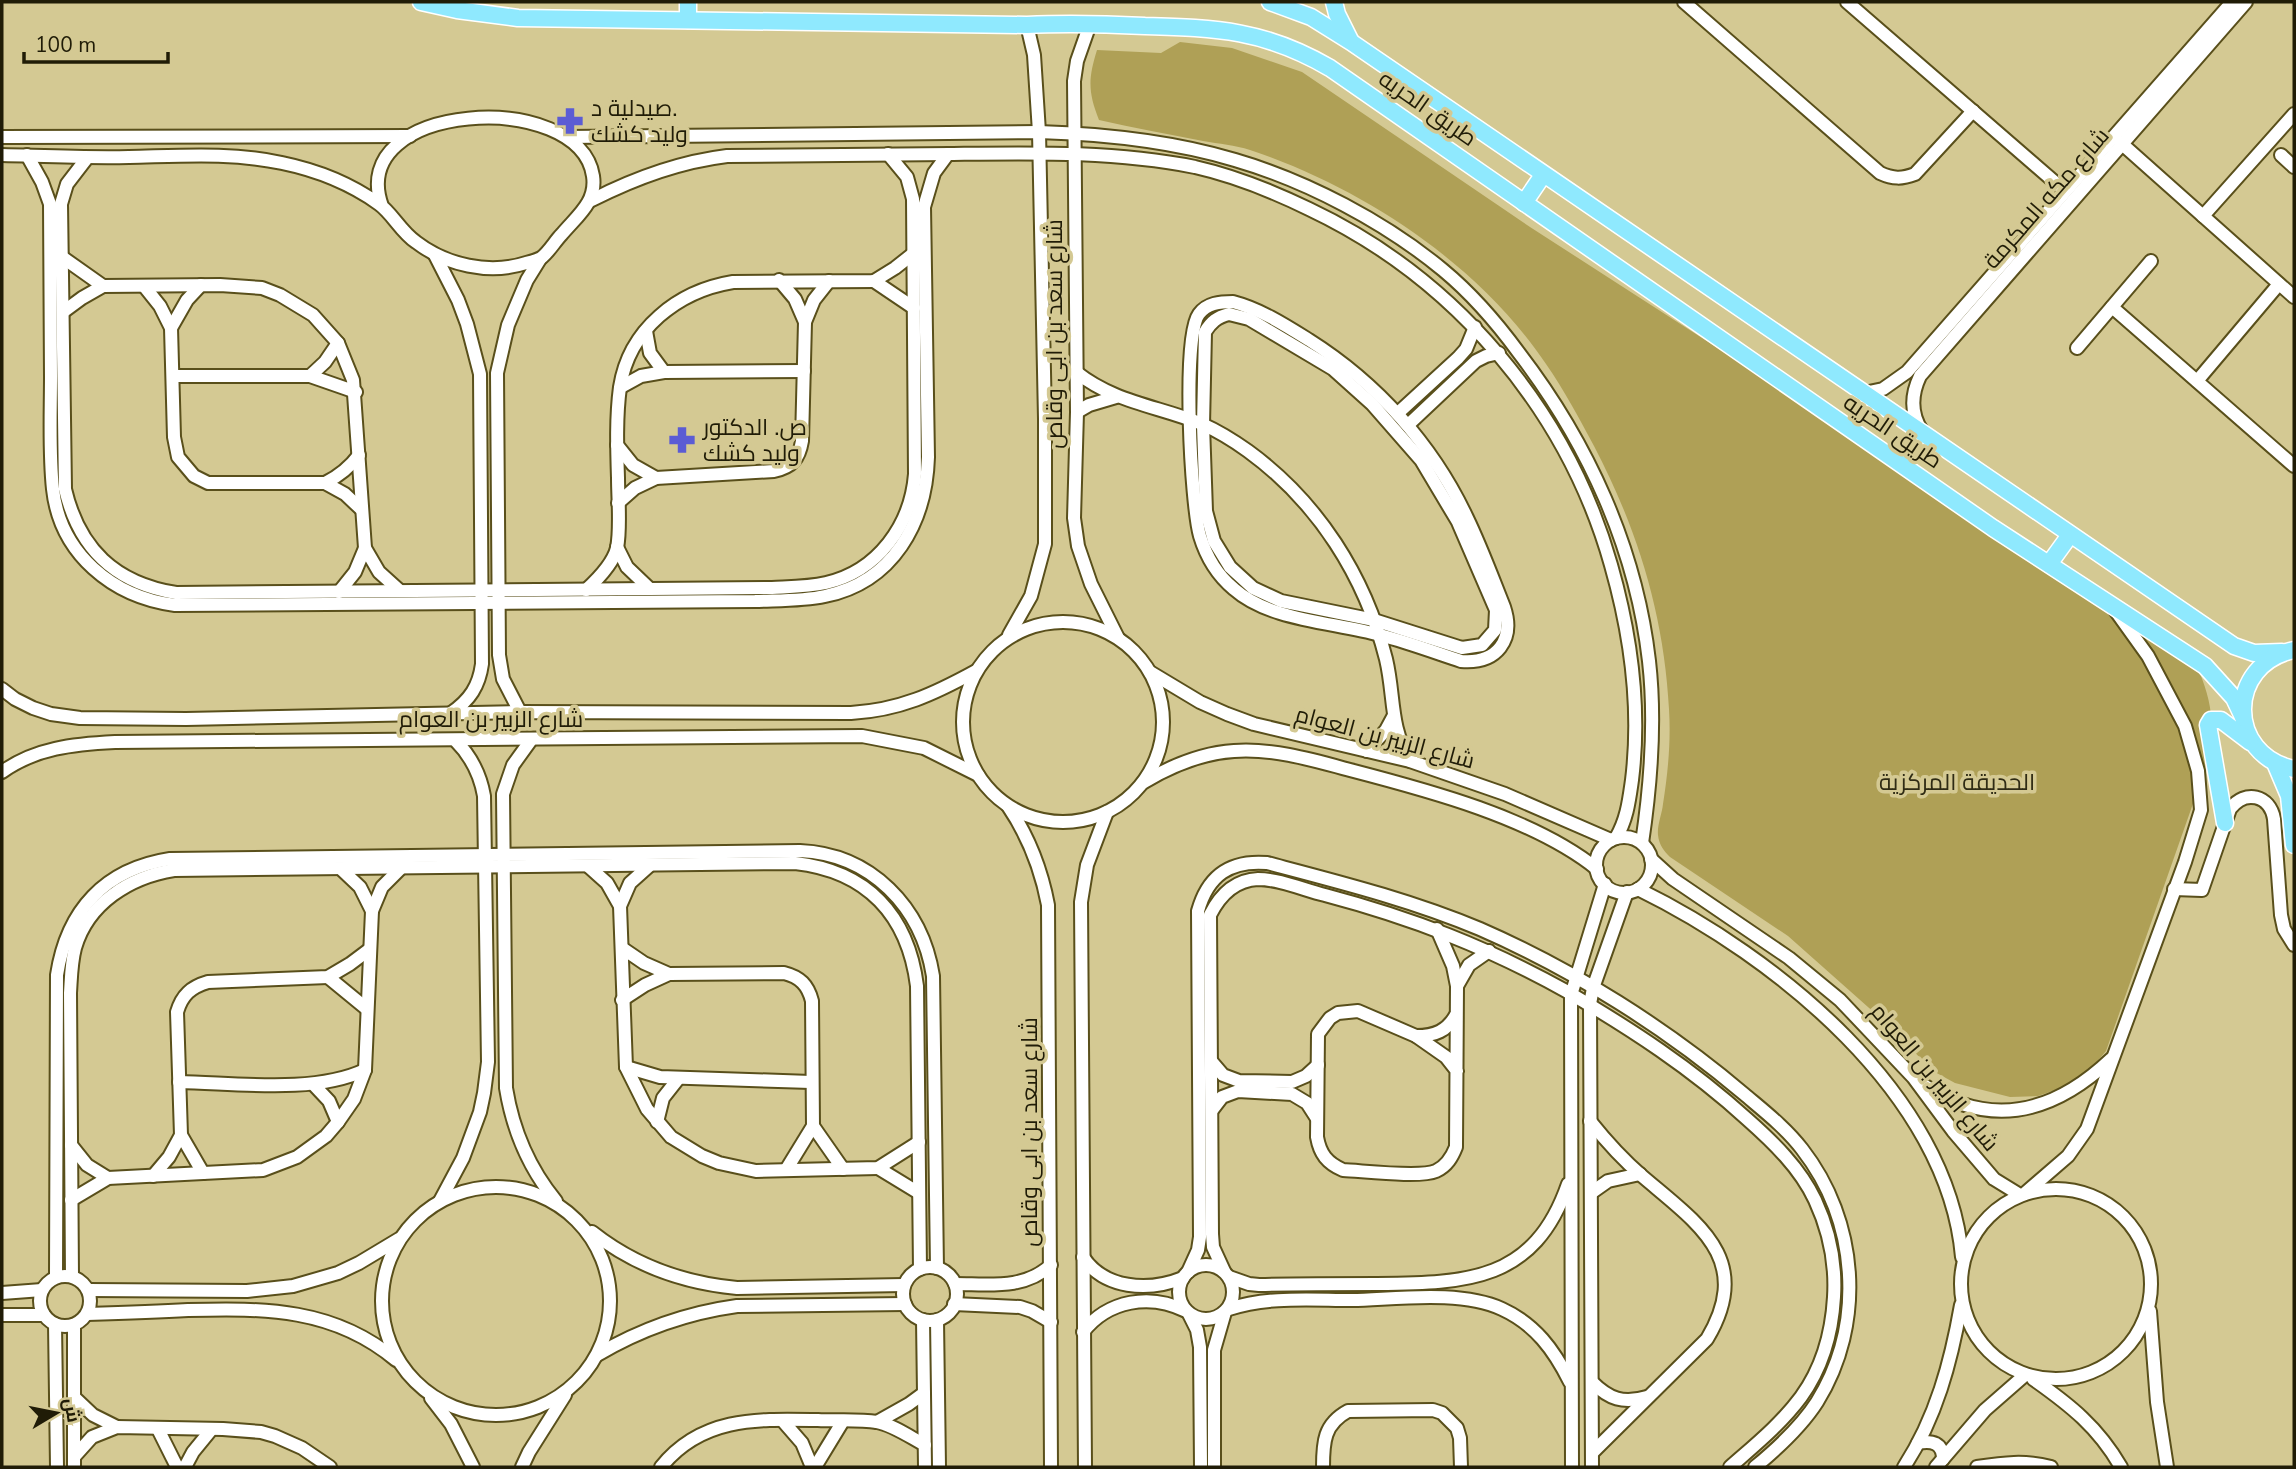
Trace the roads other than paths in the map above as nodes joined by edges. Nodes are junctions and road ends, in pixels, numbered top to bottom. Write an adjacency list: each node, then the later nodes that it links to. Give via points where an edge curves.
1 (421, 2): 9 (main road, طريق الحريه, via 518,18)
2 (688, 2): 9 (main road)
3 (1270, 2): 12 (main road, طريق الحريه, via 1311,17)
4 (1334, 2): 12 (main road)
5 (1684, 2): 14 (street, via 1889,177 1915,174)
6 (1847, 2): 14 (street)
7 (2232, 2): 13 (street, شارع مكه المكرمة)
8 (2246, 2): 13 (street, شارع مكه المكرمة)
9 (688, 20): 11 (main road, طريق الحريه)
10 (1090, 24): 11 (main road, طريق الحريه); 17 (street, شارع سعد بن ابى وقاص, via 1077,61); 34 (main road, طريق الحريه, via 1227,30 1297,50 1330,68)
11 (1027, 25): 16 (street, شارع سعد بن ابى وقاص, via 1034,55)
12 (1351, 42): 31 (main road, طريق الحريه)
13 (2187, 60): 21 (street, شارع مكه المكرمة); 32 (street, شارع مكه المكرمة)
14 (1973, 111): 32 (street)
15 (2294, 114): 36 (street)
16 (1039, 132): 17 (street); 20 (street); 22 (street, شارع سعد بن ابى وقاص)
17 (1073, 133): 23 (street, شارع سعد بن ابى وقاص); 131 (street, via 1200,151 1237,160 1307,188 1411,245 1475,299 1505,333 1580,445 1601,485 1632,571 1649,661 1652,706 1650,787)
18 (410, 136): 19 (street); 20 (street, via 468,118 488,117 527,123); 35 (street, via 391,149 379,170)
19 (2, 137)
20 (568, 137): 33 (street, via 590,164)
21 (2121, 143): 36 (street); 57 (street, شارع مكه المكرمة)
22 (1039, 153): 23 (street); 24 (street); 102 (street, شارع سعد بن ابى وقاص, via 1045,544 1031,596)
23 (1073, 153): 54 (street, via 1191,167 1279,194 1387,251); 65 (street, شارع سعد بن ابى وقاص)
24 (948, 154): 27 (street); 61 (street, via 934,173 924,208)
25 (2, 155): 26 (street)
26 (27, 155): 29 (street); 82 (street, via 50,205)
27 (888, 155): 33 (street, via 702,159 645,176); 37 (street, via 911,187)
28 (2281, 155): 30 (street)
29 (87, 158): 35 (street, via 264,159 324,175); 39 (street, via 72,175 61,204)
30 (2294, 167)
31 (1544, 175): 34 (main road); 71 (main road, طريق الحريه)
32 (2065, 191): 57 (street, شارع مكه المكرمة)
33 (592, 200): 40 (street)
34 (1524, 203): 91 (main road, طريق الحريه)
35 (382, 206): 38 (street, via 415,242)
36 (2203, 216): 45 (street)
37 (914, 253): 44 (street); 51 (street)
38 (436, 255): 40 (street, via 485,268); 96 (street, via 467,324 480,374)
39 (62, 257): 47 (street); 52 (street)
40 (540, 259): 97 (street, via 512,313 497,373)
41 (2151, 261): 50 (street)
42 (779, 280): 43 (street); 53 (street, via 795,299); 56 (street, via 733,282 700,290 670,307)
43 (830, 281): 44 (street); 53 (street, via 814,300)
44 (874, 281): 51 (street)
45 (2279, 284): 49 (street); 68 (street)
46 (201, 285): 48 (street); 55 (street); 59 (street, via 243,285 280,295 313,315)
47 (103, 286): 48 (street); 52 (street)
48 (144, 286): 55 (street)
49 (2294, 297)
50 (2112, 307): 60 (street); 68 (street)
51 (914, 308): 61 (street)
52 (63, 313): 82 (street)
53 (805, 322): 63 (street)
54 (1475, 327): 62 (street); 74 (street, via 1458,358)
55 (172, 328): 66 (street)
56 (646, 331): 64 (street, via 650,353); 69 (street, via 630,357)
57 (1946, 335): 71 (street, شارع مكه المكرمة, via 1899,379); 78 (street, شارع مكه المكرمة, via 1915,385 1914,416)
58 (1292, 336): 74 (street, via 1359,376); 75 (street, via 1245,306 1221,302 1206,307 1192,338); 76 (street, via 1239,315 1228,314 1211,323 1204,342); 87 (street, via 1381,413)
59 (338, 344): 67 (street); 70 (street)
60 (2077, 348)
61 (920, 353): 92 (street, via 914,488 900,527 877,556 844,577 812,585); 97 (street, via 927,473 922,504 902,545 862,581 841,592 811,598)
62 (1499, 354): 77 (street, via 1476,362); 130 (street, via 1546,420 1574,471 1607,552 1623,611 1633,674 1635,738 1627,814)
63 (804, 371): 64 (street); 83 (street, via 802,442 793,463 775,471)
64 (664, 372): 69 (street, via 641,376)
65 (1076, 372): 72 (street); 73 (street, شارع سعد بن ابى وقاص)
66 (173, 376): 67 (street); 84 (street, via 175,447 183,466 194,476 208,483)
67 (310, 376): 70 (street)
68 (2197, 381): 81 (street)
69 (621, 387): 79 (street)
70 (356, 392): 80 (street)
71 (1864, 393): 78 (main road, طريق الحريه)
72 (1116, 397): 73 (street); 75 (street)
73 (1076, 412): 103 (street, شارع سعد بن ابى وقاص, via 1074,518 1078,546)
74 (1398, 413): 77 (street)
75 (1190, 420): 76 (street); 101 (street, via 1199,534 1222,578 1263,607)
76 (1203, 425): 100 (street, via 1267,466 1321,523 1352,569); 100 (street, via 1206,511 1221,555 1230,567 1253,587 1281,601)
77 (1408, 425): 87 (street, via 1446,478)
78 (1924, 435): 88 (main road, طريق الحريه)
79 (617, 444): 83 (street, via 633,465); 85 (street)
80 (359, 455): 84 (street); 86 (street)
81 (2294, 466)
82 (58, 471): 98 (street, via 57,508 67,533 81,556 107,581 157,603)
83 (656, 478): 85 (street)
84 (325, 483): 86 (street)
85 (618, 503): 90 (street)
86 (362, 510): 89 (street)
87 (1463, 520): 100 (street, via 1496,610 1490,639 1462,648); 101 (street, via 1508,618 1504,643 1496,653 1473,662)
88 (2070, 535): 91 (main road); 104 (main road, طريق الحريه, via 2234,646 2254,653)
89 (365, 548): 94 (street, via 379,572); 95 (street, via 355,572)
90 (617, 548): 92 (street, via 634,575); 93 (street)
91 (2049, 564): 99 (main road, طريق الحريه)
92 (650, 589): 93 (street)
93 (586, 590): 97 (street)
94 (400, 591): 95 (street); 96 (street)
95 (339, 592): 98 (street)
96 (482, 597): 97 (street); 98 (street); 109 (street, via 480,679 469,699)
97 (499, 597): 108 (street, via 500,667)
98 (218, 599)
99 (2113, 607): 112 (main road, طريق الحريه, via 2205,666 2234,698); 142 (street, via 2176,705 2199,771 2201,810)
100 (1374, 620): 101 (street)
101 (1379, 635): 111 (street)
102 (1008, 638): 103 (street, via 1029,627 1075,622); 105 (street)
103 (1118, 638): 106 (street)
104 (2288, 651): 112 (main road, via 2256,671 2245,692)
105 (976, 671): 110 (street, شارع الزبير بن العوام, via 917,701 874,711); 124 (street, via 968,691 964,734)
106 (1150, 672): 119 (street, شارع الزبير بن العوام, via 1254,724); 125 (street, via 1159,693 1162,740)
107 (2, 689): 113 (street, شارع الزبير بن العوام, via 33,708 67,718)
108 (520, 712): 109 (street, شارع الزبير بن العوام); 110 (street, شارع الزبير بن العوام)
109 (452, 713): 113 (street, شارع الزبير بن العوام)
110 (634, 713): 114 (street)
111 (1393, 717): 119 (street); 120 (street)
112 (2243, 717): 118 (main road, طريق الحريه)
113 (186, 719): 117 (street)
114 (634, 738): 116 (street, شارع الزبير بن العوام); 124 (street, شارع الزبير بن العوام, via 862,736 924,748)
115 (455, 740): 116 (street, شارع الزبير بن العوام); 117 (street, شارع الزبير بن العوام); 134 (street, via 472,760 482,783)
116 (531, 740): 135 (street, via 507,779)
117 (187, 741): 123 (street, شارع الزبير بن العوام, via 64,746)
118 (2253, 744): 121 (main road); 129 (main road, via 2221,720 2211,720 2208,725)
119 (1367, 751): 120 (street, شارع الزبير بن العوام)
120 (1410, 761): 130 (street, شارع الزبير بن العوام)
121 (2275, 763): 122 (main road); 128 (main road, via 2286,784)
122 (2294, 769)
123 (2, 772)
124 (978, 775): 126 (street)
125 (1143, 782): 127 (street); 140 (street, شارع الزبير بن العوام, via 1178,764 1215,753 1280,754 1435,793 1553,839)
126 (1008, 806): 127 (street, via 1057,822); 204 (street, شارع سعد بن ابى وقاص, via 1030,843 1048,905)
127 (1108, 812): 203 (street, via 1087,865 1081,902)
128 (2293, 817): 132 (main road)
129 (2225, 823): 142 (street, via 2202,890); 147 (street, via 2241,798 2256,797 2269,805 2282,922)
130 (1614, 839): 131 (street, via 1630,837); 140 (street, via 1600,852)
131 (1642, 843): 133 (street)
132 (2294, 845)
133 (1651, 859): 143 (street, via 1650,876); 170 (street, شارع الزبير بن العوام, via 1823,985)
134 (484, 861): 135 (street); 138 (street); 157 (street, via 170,859 136,867 106,884 72,924 60,957); 199 (street, via 488,1062 484,1093 463,1158)
135 (503, 861): 136 (street); 200 (street, via 506,1088 518,1140); 206 (street, via 817,852 849,861 890,888 919,929 933,976)
136 (589, 866): 137 (street); 144 (street, via 607,883)
137 (649, 866): 144 (street, via 630,883); 183 (street, via 811,865 856,882 882,903 907,941 914,963)
138 (401, 868): 139 (street); 145 (street, via 382,887)
139 (341, 869): 145 (street, via 360,887); 157 (street, via 174,870 132,883 99,906 85,926)
140 (1597, 869): 141 (street)
141 (1605, 884): 143 (street, via 1615,891); 153 (street)
142 (2174, 889): 164 (street)
143 (1632, 891): 155 (street); 205 (street, شارع الزبير بن العوام, via 1696,920 1752,959 1834,1026 1879,1073 1916,1124 1940,1171 1954,1211)
144 (620, 906): 149 (street)
145 (372, 911): 148 (street)
146 (1437, 929): 150 (street); 154 (street); 156 (street, via 1269,880 1245,881 1223,894 1210,915)
147 (2294, 945)
148 (370, 948): 152 (street); 161 (street)
149 (622, 948): 151 (street); 159 (street)
150 (1489, 951): 154 (street, via 1469,965); 158 (street)
151 (669, 975): 159 (street); 173 (street, via 784,972 799,979 812,1001)
152 (328, 977): 161 (street); 172 (street, via 208,982 191,989 177,1012)
153 (1575, 977): 155 (street); 156 (street, via 1502,939 1425,908 1252,862 1222,872 1202,896 1198,911); 158 (street)
154 (1457, 986): 162 (street)
155 (1593, 988): 160 (street); 193 (street, via 1695,1056 1762,1110 1801,1147)
156 (1204, 990): 165 (street); 209 (street, via 1200,1237)
157 (64, 992): 184 (street); 211 (street)
158 (1571, 995): 160 (street); 191 (street)
159 (622, 1000): 167 (street)
160 (1590, 1004): 178 (street); 197 (street, via 1720,1095 1786,1157)
161 (367, 1009): 168 (street)
162 (1457, 1014): 163 (street, via 1440,1032); 169 (street)
163 (1416, 1036): 166 (street, via 1358,1011 1338,1013 1318,1034); 169 (street, via 1446,1056)
164 (2114, 1057): 170 (street, via 2081,1086 2041,1106 2019,1110 1974,1106 1942,1095); 196 (street, via 2094,1114 2078,1143)
165 (1211, 1061): 175 (street, via 1231,1079); 176 (street)
166 (1318, 1065): 175 (street, via 1299,1079); 177 (street)
167 (626, 1067): 171 (street); 180 (street, via 638,1096)
168 (365, 1070): 174 (street); 179 (street, via 354,1099)
169 (1457, 1071): 177 (street, via 1456,1147 1437,1171 1343,1171 1324,1158)
170 (1913, 1077): 196 (street, شارع الزبير بن العوام, via 1994,1178)
171 (678, 1079): 173 (street); 180 (street, via 663,1098)
172 (179, 1082): 174 (street); 182 (street)
173 (811, 1082): 181 (street)
174 (313, 1084): 179 (street, via 329,1101)
175 (1264, 1087): 176 (street, via 1222,1097); 177 (street, via 1301,1097)
176 (1212, 1110): 208 (street, via 1213,1247)
177 (1317, 1119)
178 (1590, 1121): 189 (street); 195 (street)
179 (338, 1122): 188 (street, via 312,1147 281,1164 263,1170)
180 (657, 1122): 187 (street, via 671,1137 719,1163 756,1171)
181 (813, 1126): 186 (street); 187 (street)
182 (181, 1135): 188 (street); 190 (street)
183 (919, 1142): 185 (street); 194 (street)
184 (71, 1145): 192 (street, via 87,1165); 198 (street)
185 (878, 1168): 186 (street); 194 (street)
186 (843, 1169): 187 (street)
187 (786, 1170)
188 (203, 1173): 190 (street)
189 (1640, 1174): 195 (street, via 1608,1181); 243 (street, via 1705,1231 1716,1247 1725,1284 1720,1313 1707,1339)
190 (153, 1175): 192 (street)
191 (1571, 1177): 208 (street, via 1558,1210 1538,1238 1512,1261 1480,1276 1446,1282 1249,1284); 231 (street)
192 (108, 1178): 198 (street)
193 (1828, 1191): 197 (street); 253 (street, via 1847,1251 1849,1314 1832,1374 1817,1402)
194 (919, 1193): 207 (street)
195 (1591, 1193): 232 (street)
196 (2022, 1195): 205 (street, via 1983,1223); 220 (street, via 2071,1190 2117,1211 2146,1253)
197 (1814, 1198): 250 (street, via 1833,1256 1831,1323 1817,1369 1803,1394)
198 (71, 1200): 210 (street)
199 (440, 1201): 200 (street, via 488,1186 514,1187); 202 (street, via 417,1217)
200 (561, 1206): 201 (street)
201 (580, 1223): 213 (street, via 642,1264 712,1285); 234 (street, via 596,1245 608,1281 607,1328)
202 (399, 1239): 215 (street, via 338,1273 293,1286 247,1291); 235 (street, via 382,1289 389,1341)
203 (1082, 1255): 209 (street, via 1111,1282 1158,1285); 233 (street)
204 (1051, 1265): 212 (street, via 1018,1283); 228 (street, شارع سعد بن ابى وقاص)
205 (1962, 1265): 217 (street)
206 (937, 1268): 207 (street); 212 (street)
207 (920, 1269): 213 (street)
208 (1226, 1274): 209 (street, via 1202,1265); 221 (street, via 1234,1289)
209 (1185, 1275): 222 (street, via 1180,1299)
210 (72, 1276): 211 (street); 215 (street)
211 (56, 1277): 214 (street)
212 (954, 1284): 219 (street)
213 (904, 1285): 218 (street)
214 (42, 1290): 216 (street); 225 (street)
215 (88, 1290): 223 (street)
216 (2, 1293)
217 (1962, 1301): 236 (street, via 1978,1340 1993,1356); 251 (street, via 1937,1401)
218 (905, 1304): 226 (street); 234 (street, via 716,1309 654,1326)
219 (954, 1304): 227 (street); 228 (street, via 1020,1307)
220 (2150, 1305): 236 (street, via 2135,1339 2108,1365 2074,1379); 281 (street)
221 (1227, 1311): 222 (street, via 1212,1320); 238 (street, via 1266,1301 1447,1299 1482,1303 1530,1326 1554,1352); 257 (street, via 1214,1350)
222 (1188, 1313): 233 (street, via 1167,1304 1126,1302 1101,1313); 270 (street, via 1200,1347)
223 (87, 1314): 230 (street); 235 (street, via 246,1308 290,1312 342,1328 383,1349)
224 (2, 1315): 225 (street)
225 (44, 1315): 229 (street)
226 (923, 1320): 227 (street); 241 (street)
227 (937, 1320): 267 (street)
228 (1051, 1322): 268 (street, شارع سعد بن ابى وقاص)
229 (55, 1324): 230 (street); 258 (street)
230 (74, 1325): 242 (street)
231 (1572, 1329): 232 (street); 238 (street)
232 (1591, 1329): 237 (street)
233 (1083, 1332): 269 (street)
234 (597, 1355): 239 (street)
235 (401, 1365): 240 (street)
236 (2027, 1376): 256 (street, via 1985,1410); 280 (street, via 2076,1410)
237 (1591, 1382): 243 (street, via 1621,1401); 254 (street)
238 (1572, 1384): 273 (street)
239 (568, 1390): 240 (street, via 542,1406 503,1415 453,1407); 263 (street)
240 (427, 1392): 262 (street, via 451,1424)
241 (924, 1393): 246 (street); 252 (street)
242 (74, 1397): 247 (street, via 93,1415); 255 (street)
243 (1647, 1397): 254 (street)
244 (782, 1420): 245 (street); 264 (street, via 754,1419 721,1426 690,1441); 265 (street, via 802,1443)
245 (843, 1421): 246 (street); 265 (street)
246 (877, 1422): 252 (street)
247 (117, 1427): 248 (street); 255 (street, via 92,1437)
248 (158, 1429): 249 (street); 259 (street)
249 (211, 1430): 260 (street); 261 (street, via 275,1436)
250 (1764, 1438): 253 (street); 275 (street)
251 (1918, 1443): 256 (street, via 1931,1441 1941,1447); 277 (street)
252 (925, 1445): 266 (street)
253 (1776, 1449): 276 (street)
254 (1592, 1453): 274 (street)
255 (74, 1462)
256 (1940, 1463)
257 (1216, 1465)
258 (57, 1467)
259 (177, 1467)
260 (185, 1467)
261 (330, 1467)
262 (473, 1467)
263 (523, 1467)
264 (661, 1467)
265 (814, 1467)
266 (925, 1467)
267 (939, 1467)
268 (1051, 1467)
269 (1085, 1467)
270 (1201, 1467)
271 (1323, 1467): 272 (street, via 1325,1433 1338,1416 1348,1411 1433,1410 1457,1428)
272 (1461, 1467)
273 (1572, 1467)
274 (1592, 1467)
275 (1730, 1467)
276 (1755, 1467)
277 (1904, 1467)
278 (1977, 1467): 279 (street, via 2003,1462)
279 (2051, 1467)
280 (2121, 1467)
281 (2167, 1467)

